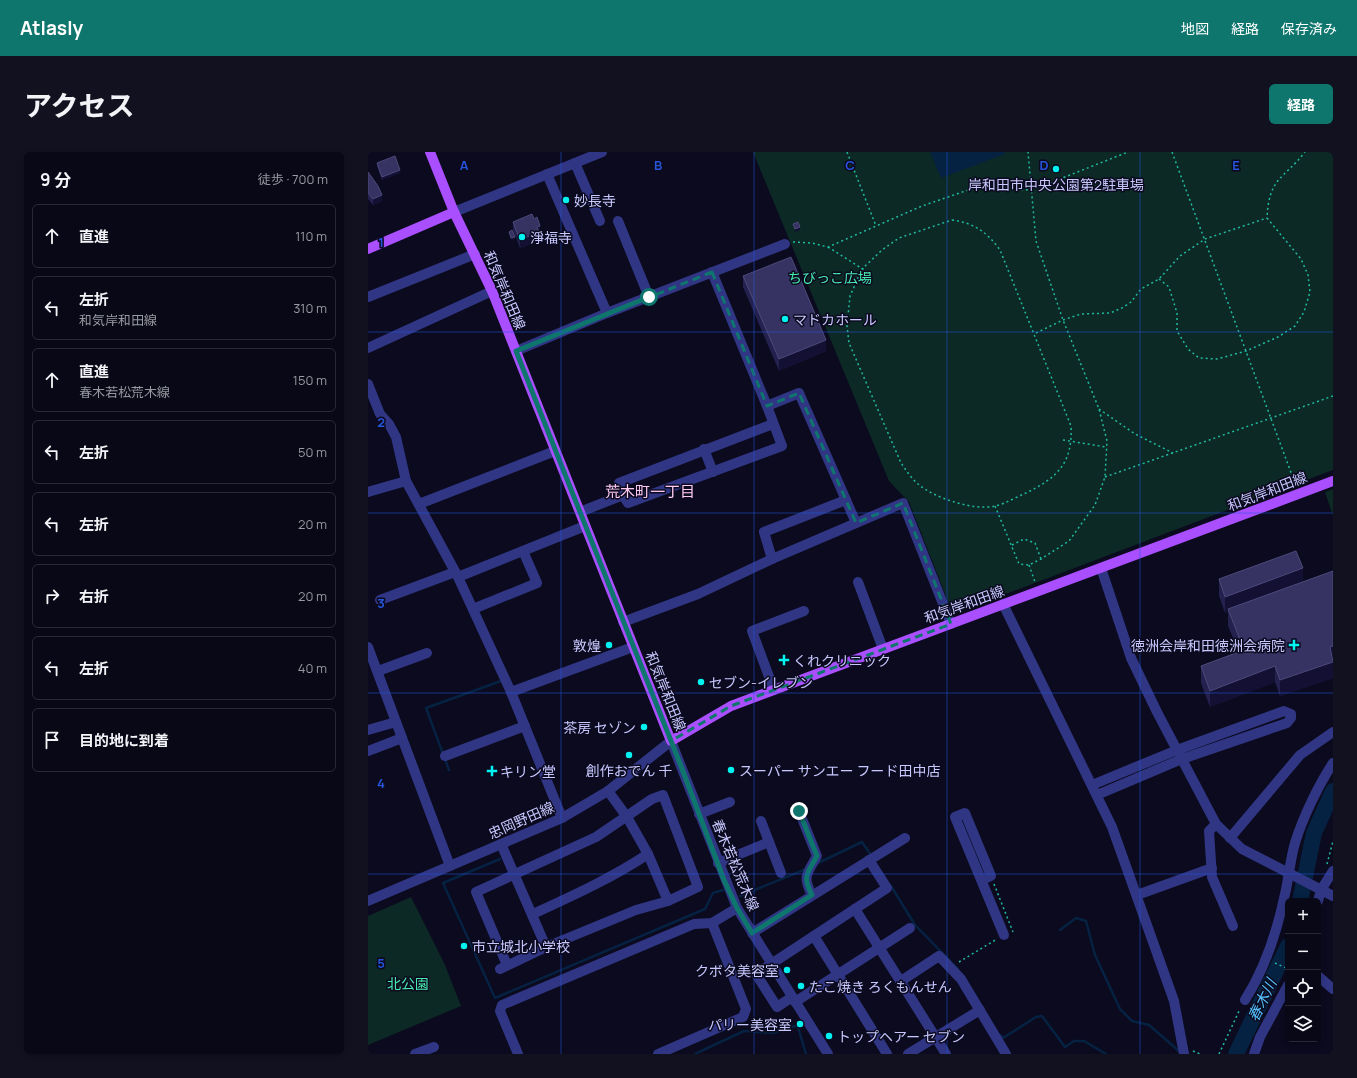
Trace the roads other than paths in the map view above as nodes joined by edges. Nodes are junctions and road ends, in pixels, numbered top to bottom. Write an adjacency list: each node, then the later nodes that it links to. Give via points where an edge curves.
1 (430, 152): 5 (main road, 和気岸和田線)
2 (602, 152): 3 (street)
3 (577, 159): 4 (street); 6 (street)
4 (547, 174): 5 (street); 15 (street)
5 (454, 212): 9 (main road); 10 (main road, 和気岸和田線)
6 (600, 221)
7 (618, 221): 14 (street)
8 (785, 244): 11 (street)
9 (368, 249)
10 (475, 254): 12 (main road, 和気岸和田線); 13 (street)
11 (712, 272): 14 (street); 19 (street)
12 (492, 291): 16 (street); 17 (main road, 和気岸和田線)
13 (368, 297)
14 (649, 297): 15 (street)
15 (607, 313): 17 (street)
16 (368, 348)
17 (516, 351): 22 (main road, 和気岸和田線)
18 (368, 384): 24 (street, via 380,414 396,437)
19 (767, 406): 20 (street); 28 (street, via 799,393)
20 (773, 424): 21 (street); 23 (street, via 782,446)
21 (704, 449): 23 (street); 27 (street, via 619,483)
22 (555, 451): 29 (street); 30 (main road, 和気岸和田線)
23 (713, 472): 27 (street, via 628,504)
24 (406, 481): 26 (street); 29 (street)
25 (1333, 481): 35 (main road, 和気岸和田線)
26 (368, 492)
27 (623, 495): 30 (street)
28 (846, 500): 31 (street); 34 (street, via 764,532)
29 (419, 504): 36 (street)
30 (580, 512): 32 (main road, 和気岸和田線)
31 (856, 523): 34 (street); 43 (street, via 903,503)
32 (585, 526): 33 (street); 42 (main road, 和気岸和田線)
33 (523, 551): 36 (street); 40 (street, via 537,583)
34 (772, 559): 42 (street, via 698,594)
35 (1101, 568): 39 (main road, 和気岸和田線); 58 (street, via 1131,658)
36 (457, 575): 38 (street); 40 (street)
37 (858, 582): 46 (street)
38 (380, 600)
39 (1003, 604): 43 (main road, 和気岸和田線); 61 (street)
40 (472, 609): 50 (street)
41 (804, 611): 49 (street, via 752,631)
42 (623, 622): 45 (main road, 和気岸和田線)
43 (951, 624): 46 (main road, 和気岸和田線)
44 (368, 647): 48 (street)
45 (633, 647): 50 (street); 56 (main road, 和気岸和田線)
46 (883, 649): 49 (main road, 和気岸和田線)
47 (427, 653): 48 (street)
48 (378, 671): 51 (street)
49 (774, 690): 56 (main road, 和気岸和田線, via 731,706)
50 (511, 692): 52 (street)
51 (396, 722): 53 (street); 55 (street)
52 (524, 726): 59 (street); 68 (street)
53 (368, 730)
54 (1333, 732): 72 (street, via 1300,755)
55 (402, 738): 57 (street); 78 (street)
56 (671, 741): 62 (street, 忠岡野田線); 66 (street, 春木若松荒木線)
57 (368, 751)
58 (1180, 754): 58 (street, via 1284,711 1291,714 1287,722); 61 (street); 63 (street); 70 (street)
59 (445, 756)
60 (1333, 763): 82 (street, via 1302,823)
61 (1092, 784): 63 (street)
62 (608, 791): 67 (street); 68 (street, 忠岡野田線)
63 (1097, 795): 87 (street)
64 (730, 802): 66 (street)
65 (799, 811): 86 (street, via 817,856 806,877)
66 (699, 814): 77 (street, 春木若松荒木線)
67 (627, 817): 75 (street); 83 (street, via 596,837); 91 (street, via 652,799 663,795 698,887)
68 (562, 818): 74 (street, 忠岡野田線)
69 (761, 821): 73 (street)
70 (1216, 824): 72 (street); 79 (street, via 1209,831)
71 (905, 838): 76 (street)
72 (1230, 838): 82 (street, via 1242,850)
73 (769, 842): 77 (street); 81 (street)
74 (501, 844): 78 (street, 忠岡野田線); 83 (street)
75 (648, 854): 91 (street); 94 (street, via 585,890)
76 (869, 860): 86 (street); 93 (street, via 887,888)
77 (718, 863): 92 (street, 春木若松荒木線)
78 (450, 866): 90 (street, 忠岡野田線)
79 (1212, 868): 87 (street); 96 (street, via 1212,877)
80 (1333, 871): 85 (street)
81 (781, 873)
82 (1290, 874): 85 (street); 110 (street, via 1273,943 1256,983)
83 (516, 875): 94 (street); 101 (street, via 476,892 504,967)
84 (982, 880): 84 (street, via 955,817 965,813 991,876); 99 (street)
85 (1319, 889): 88 (street); 89 (street)
86 (812, 895): 98 (street)
87 (1138, 895): 114 (street, via 1174,1001)
88 (1333, 896)
89 (1318, 898)
90 (368, 900)
91 (668, 901): 101 (street, via 636,910)
92 (737, 908): 95 (street); 98 (street, 春木若松荒木線)
93 (855, 909): 100 (street); 102 (street)
94 (532, 914): 101 (street)
95 (712, 923): 116 (street, via 694,924 502,1005 500,1011); 117 (street, via 746,1009 743,1017)
96 (1234, 926)
97 (910, 928): 102 (street)
98 (752, 933): 103 (street, 春木若松荒木線)
99 (1004, 935)
100 (814, 936): 103 (street); 104 (street)
101 (546, 948)
102 (880, 948): 104 (street); 106 (street)
103 (771, 964): 109 (street, 春木若松荒木線); 109 (street, via 756,974 777,1007)
104 (838, 975): 109 (street); 119 (street)
105 (1321, 979): 107 (street)
106 (901, 981): 111 (street, via 939,956 961,979); 112 (street)
107 (1333, 989)
108 (1285, 991): 123 (street, via 1260,1037)
109 (794, 1000): 118 (street, 春木若松荒木線)
110 (1245, 1000)
111 (980, 1010): 112 (street); 122 (street)
112 (936, 1037): 120 (street); 121 (street)
113 (434, 1047): 115 (street)
114 (1184, 1053)
115 (416, 1054)
116 (518, 1054)
117 (658, 1054)
118 (828, 1054)
119 (887, 1054)
120 (908, 1054)
121 (946, 1054)
122 (1006, 1054)
123 (1254, 1054)

